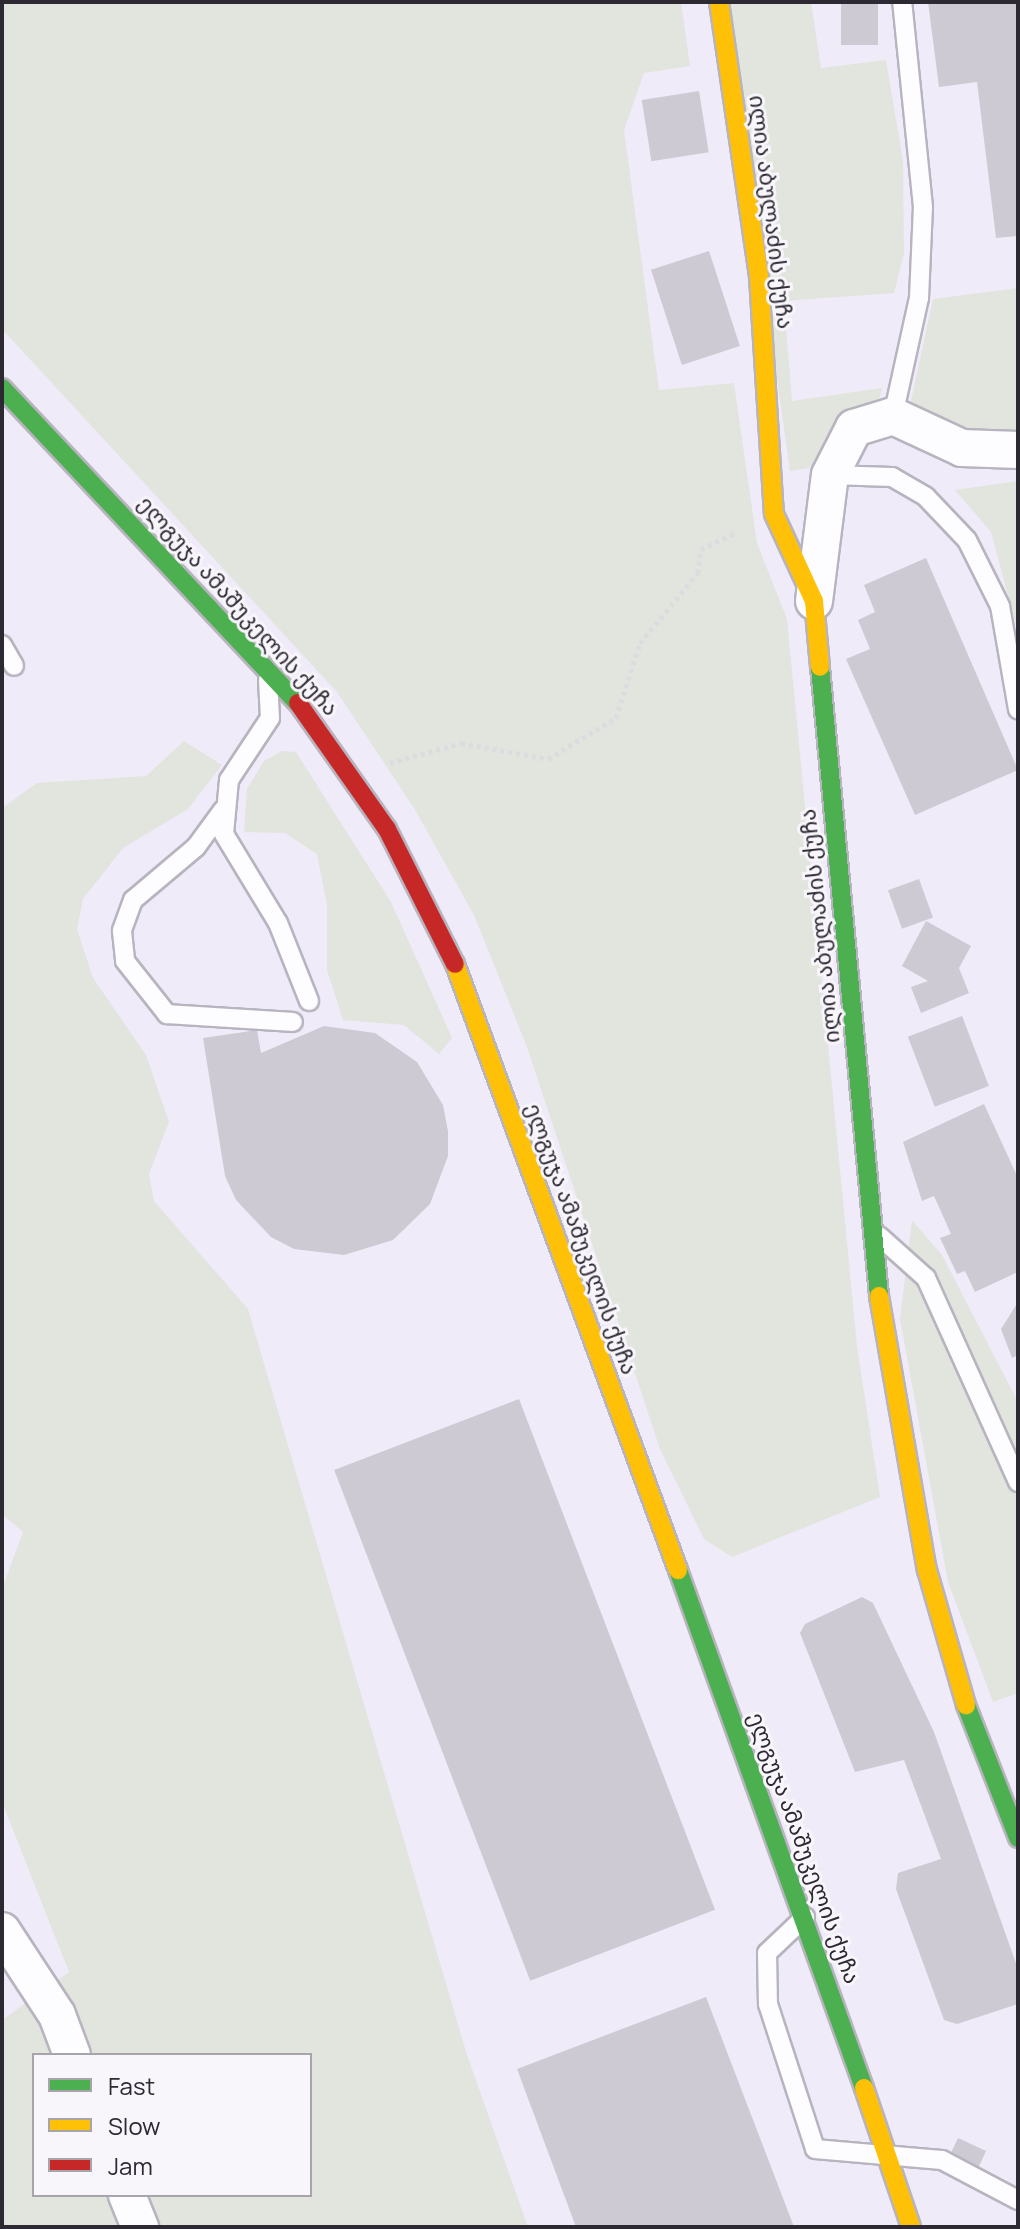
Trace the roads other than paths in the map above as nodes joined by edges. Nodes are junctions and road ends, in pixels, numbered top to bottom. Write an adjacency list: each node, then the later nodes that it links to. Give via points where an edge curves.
1 (719, 2): 7 (main road, ილია აბულაძის ქუჩა, via 759,277 774,514)
2 (902, 2): 4 (lane, via 923,207 919,298)
3 (2, 388): 10 (main road, ელგუჯა ამაშუკელის ქუჩა)
4 (893, 416): 5 (street, via 962,448); 6 (street, via 854,428)
5 (1018, 450)
6 (830, 475): 7 (street); 11 (lane, via 892,477 926,497 967,540 1000,606)
7 (814, 601): 15 (main road, ილია აბულაძის ქუჩა)
8 (2, 645): 9 (lane)
9 (14, 666)
10 (267, 668): 12 (lane, via 270,718 229,780); 18 (main road, ელგუჯა ამაშუკელის ქუჩა, via 311,717 387,829 443,931)
11 (1018, 709)
12 (223, 810): 13 (lane, via 235,860 278,923); 14 (lane, via 196,847 133,900 122,931 125,961 167,1014)
13 (309, 1001)
14 (293, 1022)
15 (874, 1232): 16 (lane, via 926,1278); 17 (main road, ილია აბულაძის ქუჩა, via 880,1310 927,1570 959,1686)
16 (1018, 1482)
17 (1018, 1838)
18 (805, 1917): 21 (main road, ელგუჯა ამაშუკელის ქუჩა); 21 (lane, via 767,1953 768,2004 815,2149)
19 (2, 1931): 20 (street, via 57,2015)
20 (71, 2053)
21 (886, 2154): 23 (lane, via 942,2160); 25 (main road, ელგუჯა ამაშუკელის ქუჩა)
22 (128, 2197): 24 (street)
23 (1018, 2200)
24 (140, 2227)
25 (911, 2227)

